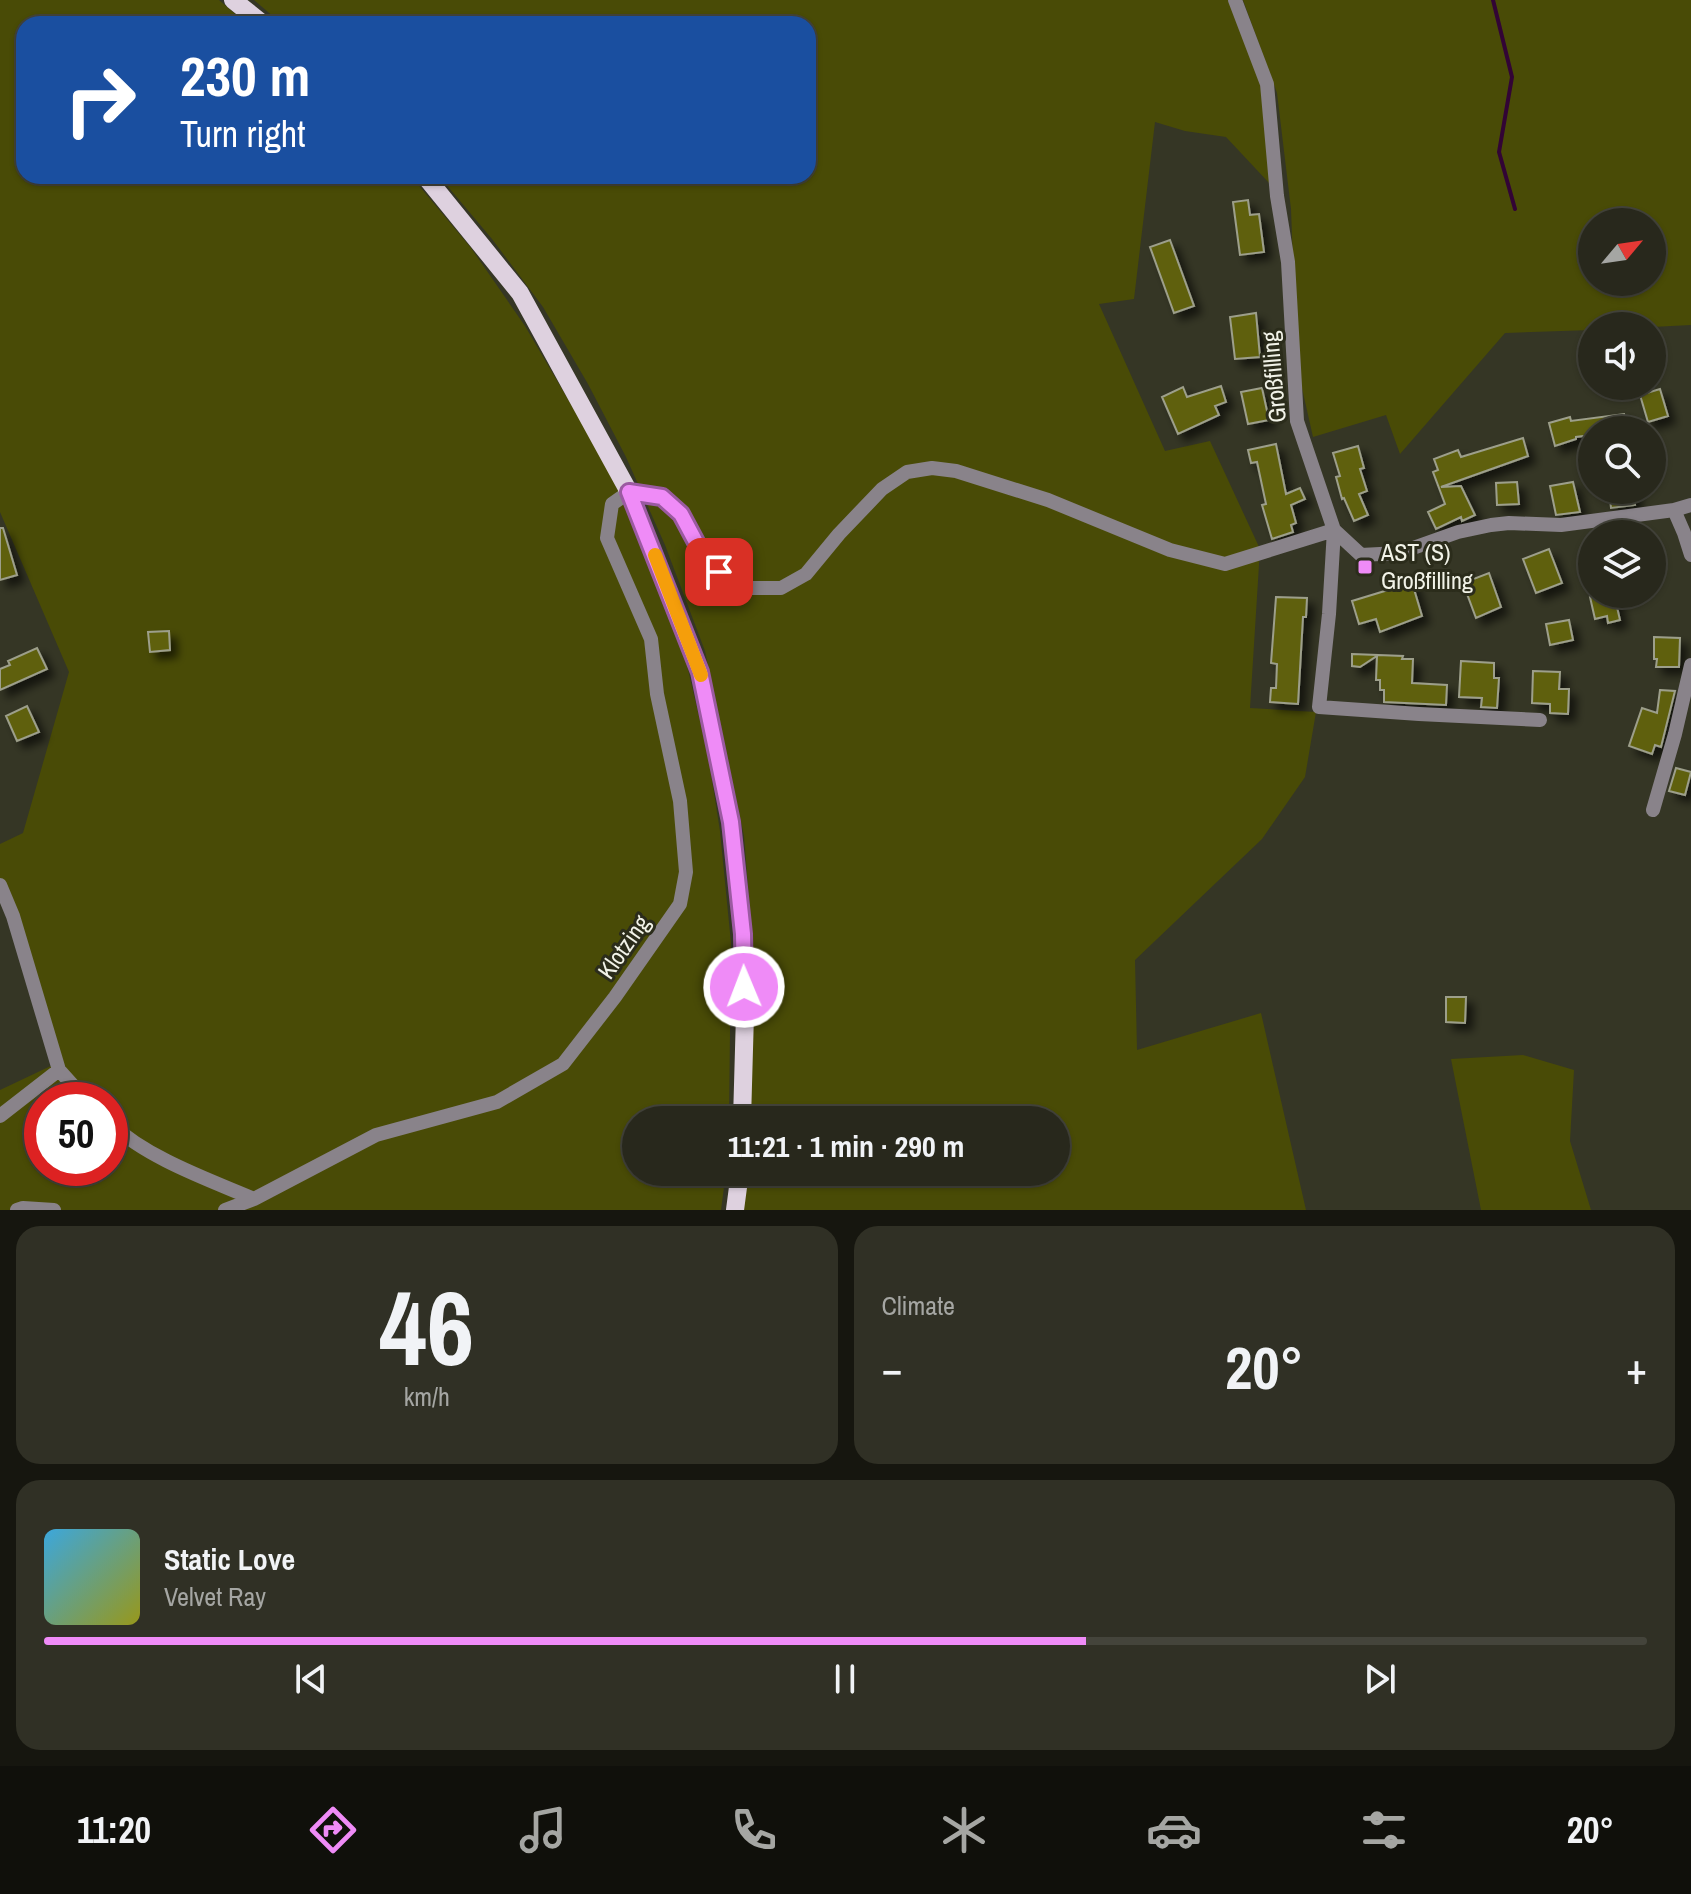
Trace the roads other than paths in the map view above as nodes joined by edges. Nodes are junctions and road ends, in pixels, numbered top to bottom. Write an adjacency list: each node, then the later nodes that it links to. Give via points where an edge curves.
1 (233, 0): 3 (main road)
2 (1235, 0): 8 (street, Großfilling, via 1267,84 1288,262 1297,421)
3 (253, 16)
4 (431, 184): 5 (main road, via 520,293)
5 (629, 492): 8 (street, via 662,497 681,514 705,559 732,584 752,588 781,588 806,574 882,489 907,472 932,468 1048,500 1170,550 1225,564); 16 (main road, via 700,672 731,822 743,934); 20 (street, Klotzing, via 612,504 607,538 651,639 680,801 686,872 680,904 563,1064 497,1102 376,1135)
6 (1691, 505): 7 (street)
7 (1674, 510): 8 (street, via 1561,525 1491,525 1399,553 1361,555); 9 (street)
8 (1334, 530): 11 (street, Großfilling, via 1319,707)
9 (1691, 555)
10 (1691, 665): 12 (street)
11 (1540, 720)
12 (1653, 810)
13 (0, 885): 14 (street)
14 (59, 1070): 15 (street); 17 (street)
15 (70, 1082)
16 (742, 1106)
17 (0, 1116)
18 (128, 1139): 20 (street)
19 (738, 1186): 24 (main road)
20 (254, 1199): 23 (street, Klotzing)
21 (17, 1210): 22 (street)
22 (54, 1210)
23 (225, 1210)
24 (735, 1210)

